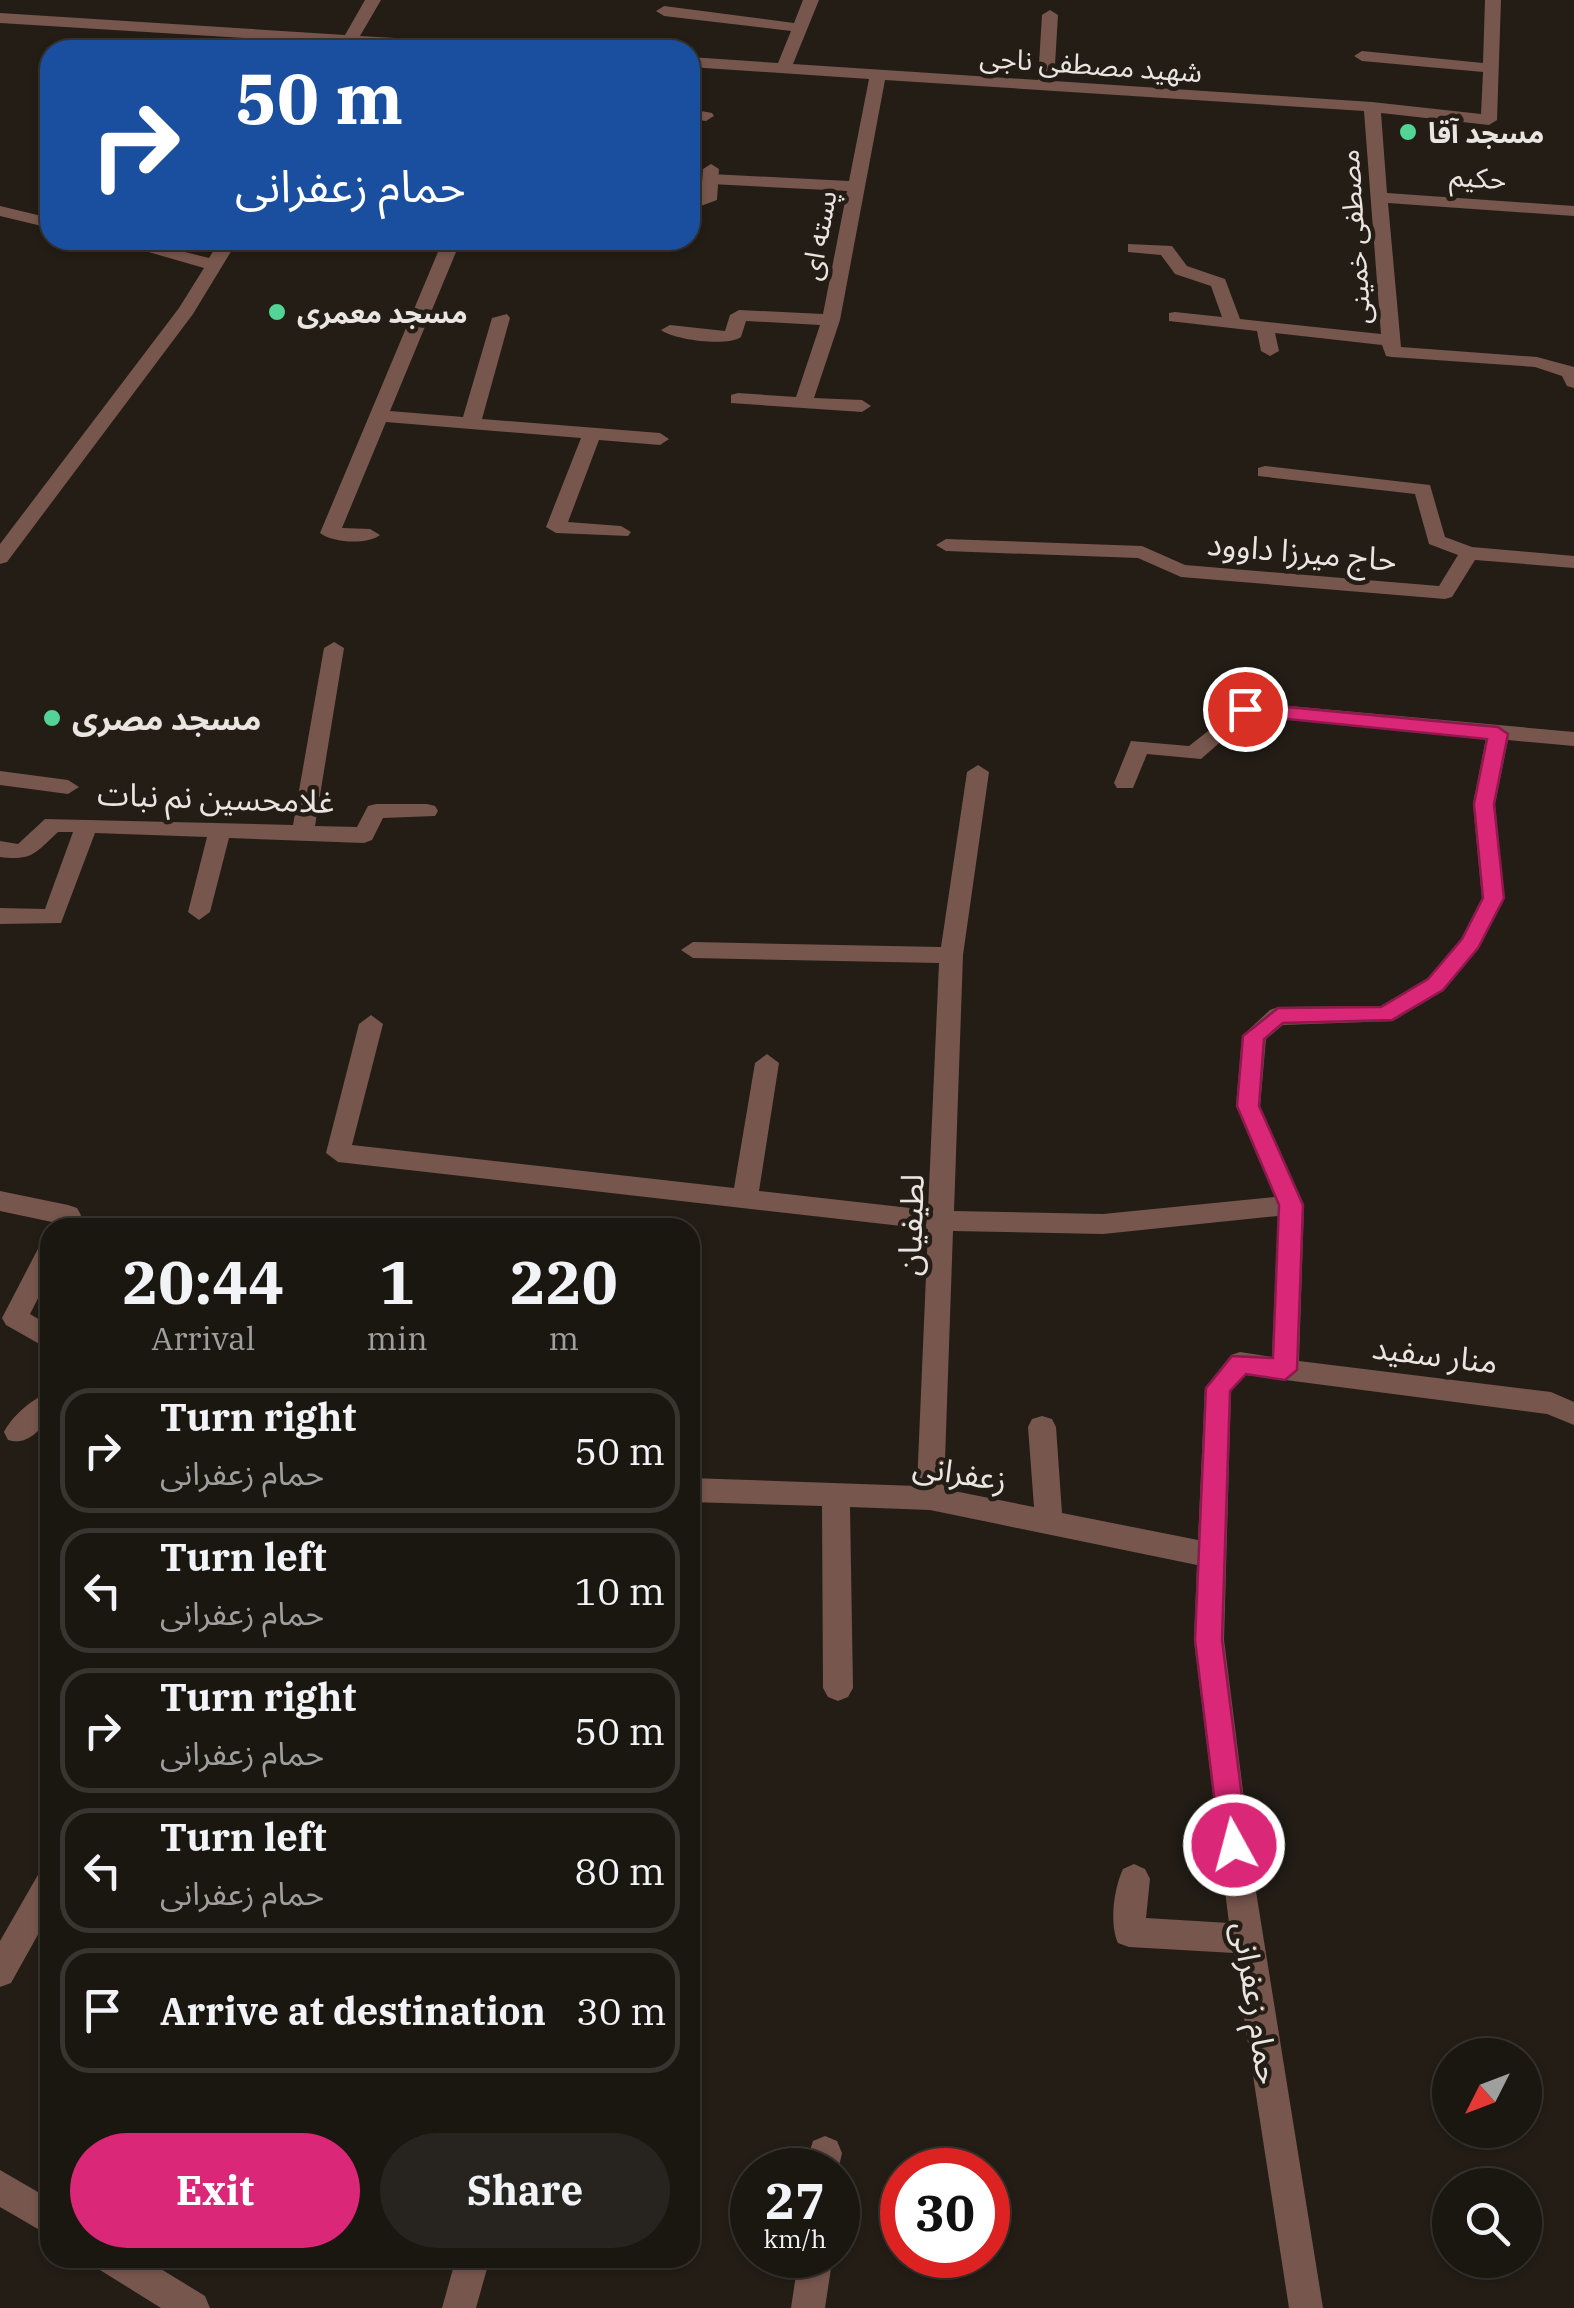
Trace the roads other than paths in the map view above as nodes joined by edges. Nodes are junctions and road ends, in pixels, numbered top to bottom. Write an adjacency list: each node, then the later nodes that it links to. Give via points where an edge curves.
1 (372, 0): 11 (street)
2 (811, 0): 8 (street)
3 (1493, 0): 15 (street)
4 (664, 11): 8 (street)
5 (1050, 15): 17 (street)
6 (0, 18): 7 (street, via 105,18)
7 (134, 26): 9 (street); 10 (street)
8 (800, 28): 14 (street)
9 (124, 40)
10 (299, 40)
11 (348, 40)
12 (1362, 56): 15 (street)
13 (700, 67): 14 (street, شهید مصطفی ناجی)
14 (784, 68): 16 (street, شهید مصطفی ناجی)
15 (1490, 68): 18 (street, شهید مصطفی ناجی, via 1489,120)
16 (878, 75): 17 (street, شهید مصطفی ناجی); 19 (street, پسته ای)
17 (1046, 86): 18 (street, شهید مصطفی ناجی)
18 (1372, 107): 20 (street, مصطفی خمینی)
19 (855, 186): 21 (street, via 711,174 709,200); 32 (street, پسته ای)
20 (1378, 197): 23 (street, حکیم); 36 (street, مصطفی خمینی)
21 (700, 202)
22 (0, 211): 24 (street)
23 (1574, 211)
24 (40, 221)
25 (1134, 248): 33 (street, via 1166,250 1181,270 1219,283)
26 (157, 250): 29 (street)
27 (222, 250): 29 (street)
28 (448, 250): 42 (street)
29 (214, 264): 51 (street, via 187,310)
30 (1175, 317): 33 (street)
31 (501, 318): 43 (street)
32 (831, 320): 35 (street, via 739,315 732,337); 40 (street, پسته ای)
33 (1233, 323): 34 (street)
34 (1265, 326): 36 (street); 37 (street)
35 (670, 330)
36 (1388, 340): 38 (street, مصطفی خمینی, via 1392,352 1537,362 1570,372)
37 (1270, 351)
38 (1574, 382)
39 (738, 399): 40 (street)
40 (803, 402): 41 (street)
41 (862, 406)
42 (378, 416): 43 (street); 48 (street, via 330,533)
43 (471, 424): 44 (street)
44 (592, 433): 45 (street); 47 (street, via 556,527)
45 (660, 439)
46 (1266, 472): 50 (street, via 1423,489 1436,540)
47 (621, 532)
48 (370, 536)
49 (946, 545): 50 (street, حاج میرزا داوود, via 1142,552 1181,571 1445,593)
50 (1469, 554): 52 (street)
51 (0, 558)
52 (1574, 562)
53 (334, 648): 63 (street)
54 (1498, 734): 55 (street); 58 (street, via 1245,709 1192,754 1139,746); 73 (street, via 1484,804 1493,898 1470,943 1436,984 1384,1014 1278,1016 1254,1036 1248,1106)
55 (1574, 739)
56 (978, 772): 68 (street, لطیفیان)
57 (0, 778): 59 (street)
58 (1125, 782)
59 (68, 787)
60 (427, 812): 63 (street, غلامحسین نم نبات, via 376,811 364,835)
61 (88, 825): 62 (street, غلامحسین نم نبات); 64 (street, غلامحسین نم نبات, via 53,824 23,852); 66 (street, via 53,917)
62 (220, 829): 63 (street, غلامحسین نم نبات); 65 (street)
63 (302, 832)
64 (0, 849)
65 (199, 912)
66 (0, 916)
67 (693, 950): 68 (street)
68 (952, 955): 75 (street, لطیفیان)
69 (371, 1024): 71 (street, via 338,1154)
70 (767, 1063): 71 (street)
71 (745, 1198): 75 (street)
72 (0, 1201): 74 (street)
73 (1291, 1205): 75 (street, via 1103,1224); 79 (street)
74 (67, 1218)
75 (944, 1221): 86 (street, لطیفیان)
76 (40, 1266): 77 (street)
77 (8, 1318): 78 (street)
78 (40, 1334)
79 (1285, 1370): 81 (street, منار سفید, via 1551,1404); 88 (street, حمام زعفرانی, via 1240,1363 1218,1388)
80 (40, 1412): 83 (street)
81 (1574, 1414)
82 (1042, 1428): 87 (street)
83 (18, 1432)
84 (700, 1490): 85 (street, زعفرانی)
85 (836, 1496): 86 (street, زعفرانی); 89 (street)
86 (930, 1498): 87 (street, زعفرانی)
87 (1049, 1522): 88 (street, زعفرانی)
88 (1215, 1556): 92 (street, حمام زعفرانی, via 1208,1640)
89 (838, 1688)
90 (1134, 1880): 92 (street, via 1129,1932)
91 (40, 1901): 93 (street)
92 (1248, 1940): 102 (street, حمام زعفرانی)
93 (0, 1972)
94 (0, 2188): 95 (street)
95 (40, 2213)
96 (128, 2268): 99 (street)
97 (470, 2268): 100 (street)
98 (813, 2278): 101 (street)
99 (193, 2308)
100 (459, 2308)
101 (808, 2308)
102 (1306, 2308)

